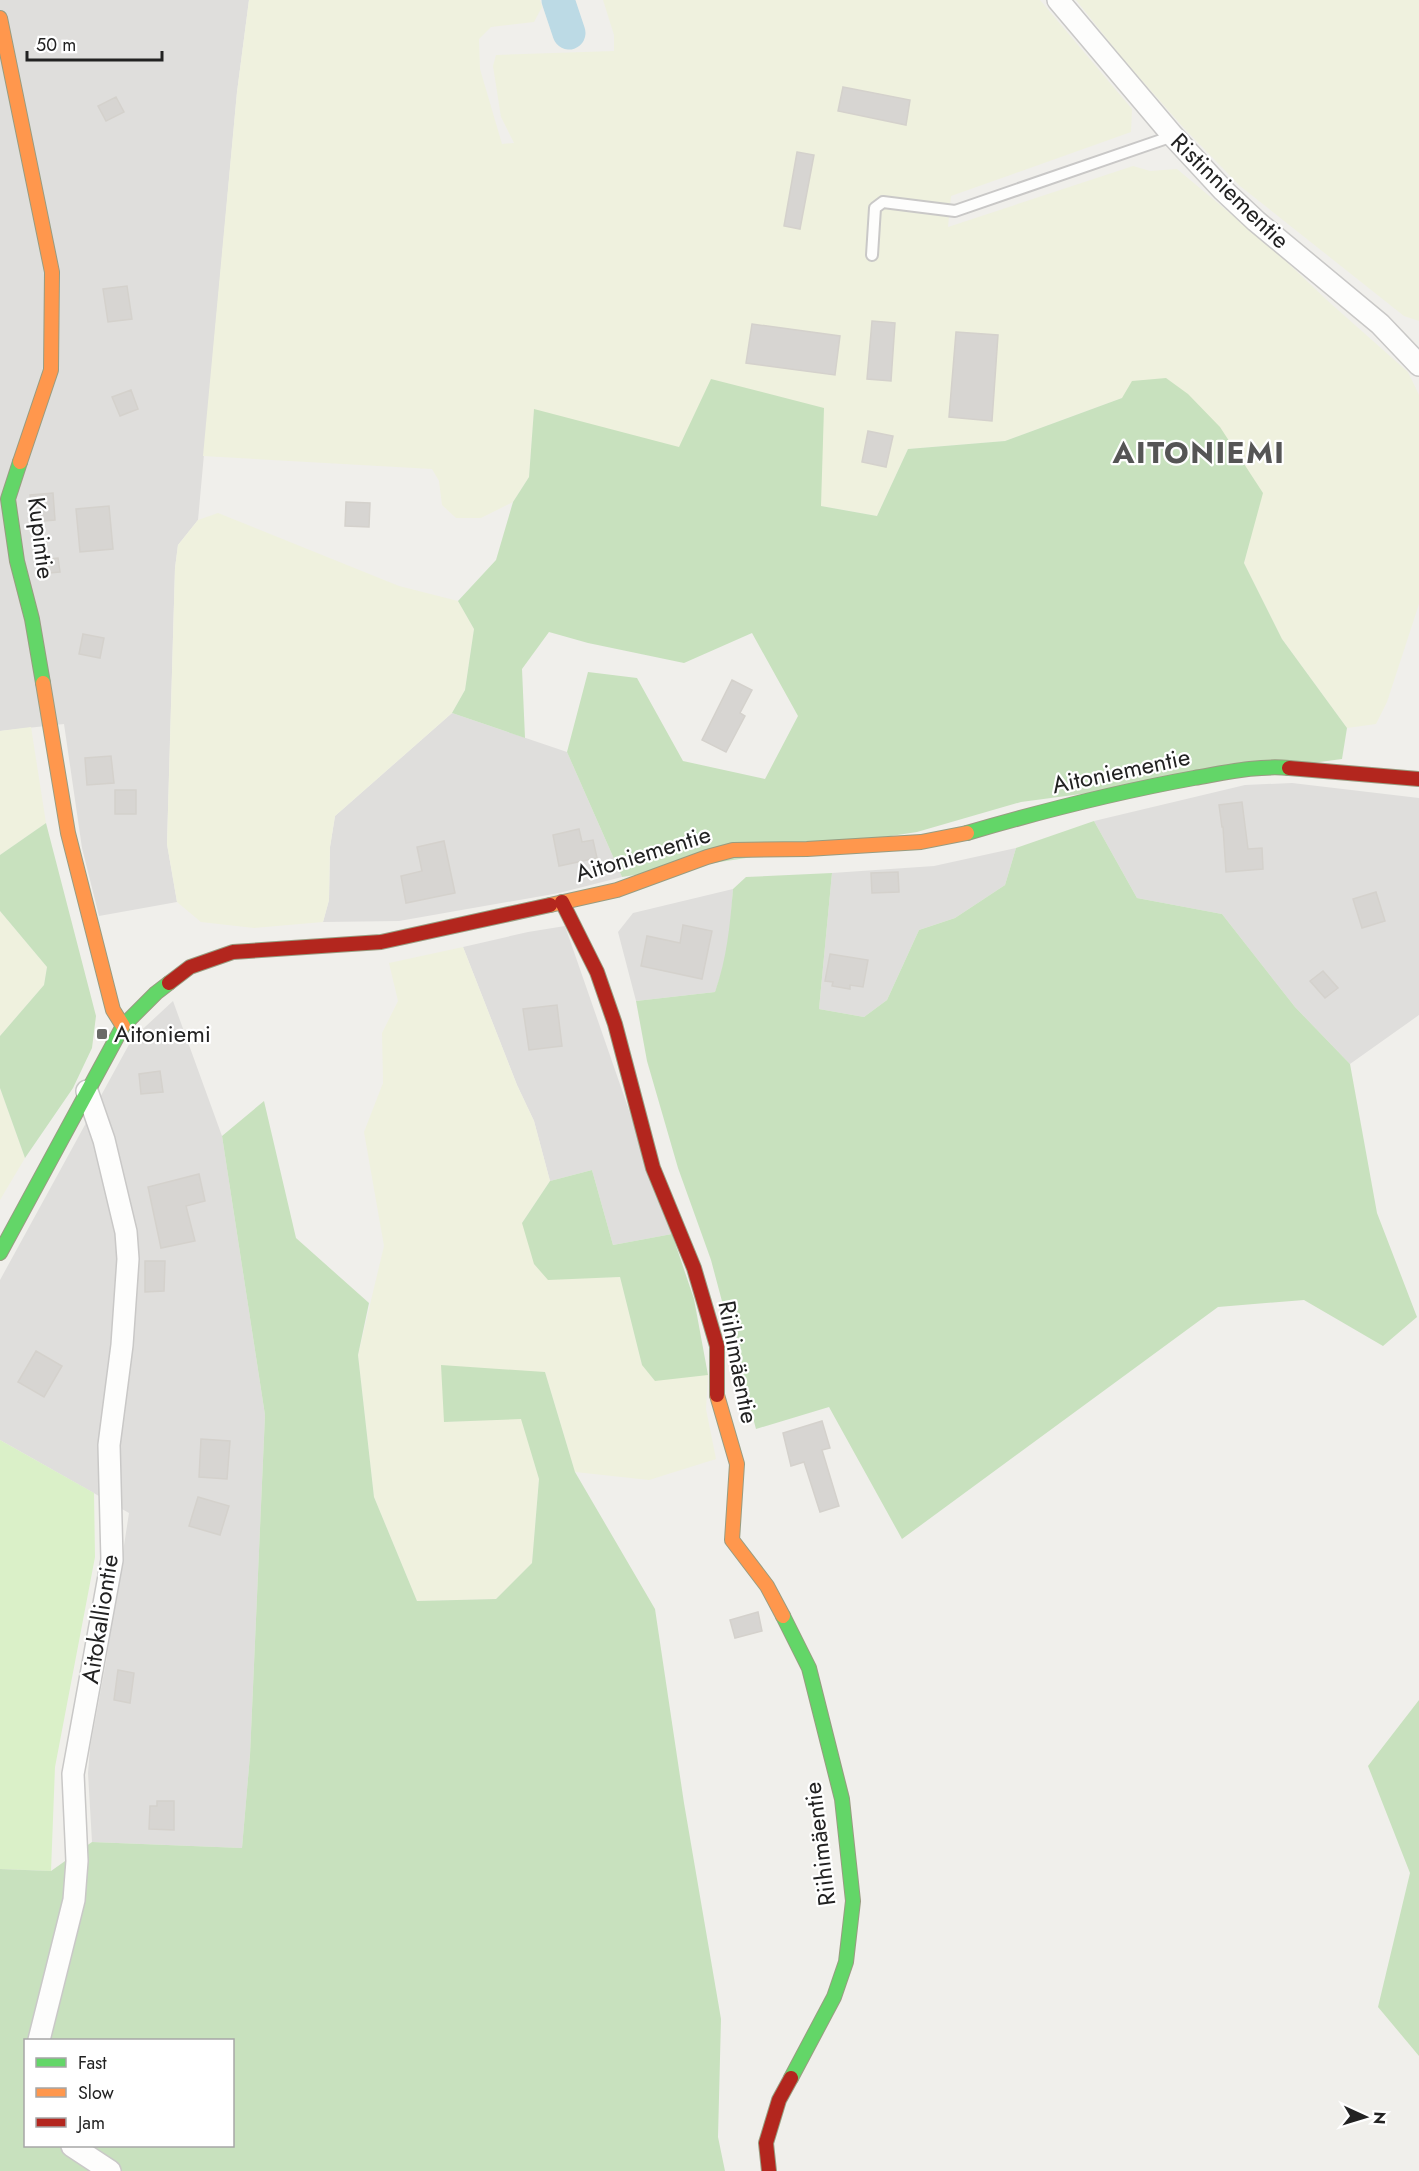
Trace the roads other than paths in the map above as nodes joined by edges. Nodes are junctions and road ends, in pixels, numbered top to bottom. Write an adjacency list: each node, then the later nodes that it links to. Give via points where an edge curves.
1 (1058, 0): 3 (street, Ristinniementie)
2 (0, 18): 8 (street, Kupintie, via 52,272 51,370 8,499 16,561 32,619 68,833 113,1010)
3 (1173, 136): 4 (lane, via 955,211 884,201 875,208); 5 (street, Ristinniementie, via 1239,205 1380,324)
4 (872, 255)
5 (1419, 365)
6 (1419, 779): 7 (street, Aitoniementie, via 1280,768 1224,773 1135,789 921,842 734,850 707,856 617,890)
7 (562, 902): 8 (street, Aitoniementie, via 381,942 233,952 190,967); 14 (street, Riihimäentie, via 597,972 615,1024 653,1168 694,1268 717,1346 717,1394 737,1464 732,1539 767,1586 809,1668 842,1799 853,1901 846,1962 834,1997 779,2100 766,2143)
8 (123, 1026): 9 (street, Aitoniementie)
9 (87, 1091): 10 (street, Aitoniementie); 11 (street, Aitokalliontie, via 104,1140 126,1232 128,1259 109,1445 112,1560 73,1774 77,1861 74,1900)
10 (0, 1253)
11 (39, 2039)
12 (75, 2147): 13 (street)
13 (110, 2171)
14 (769, 2171)

